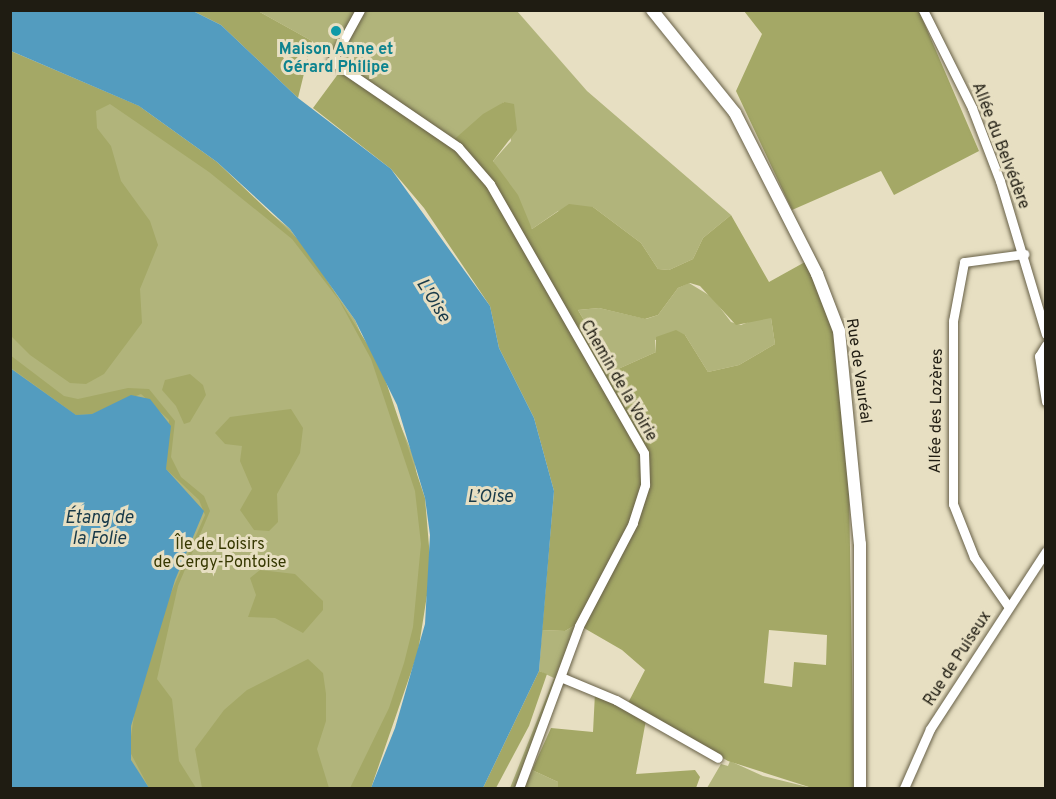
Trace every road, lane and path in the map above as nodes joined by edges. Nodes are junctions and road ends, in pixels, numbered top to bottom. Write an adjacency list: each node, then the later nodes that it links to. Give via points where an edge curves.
1 (360, 10): 10 (street, Chemin de la Voirie, via 332,61 458,147 490,184 644,453 645,485 633,523 579,626)
2 (652, 10): 13 (street, Rue de Vauréal, via 735,113 817,274 839,331 860,544)
3 (923, 10): 4 (street, Allée du Belvédère, via 972,108)
4 (1024, 254): 5 (street, Allée du Belvédère); 9 (street, Allée des Lozères, via 964,262 953,321 953,504 974,557)
5 (1045, 333)
6 (1046, 345): 7 (street, via 1039,356)
7 (1046, 401)
8 (1046, 551): 9 (street, Rue de Puiseux)
9 (1008, 606): 14 (street, Rue de Puiseux, via 930,729)
10 (563, 678): 11 (street, via 616,700); 12 (street, Chemin de la Voirie)
11 (718, 758)
12 (519, 789)
13 (860, 789)
14 (904, 789)

